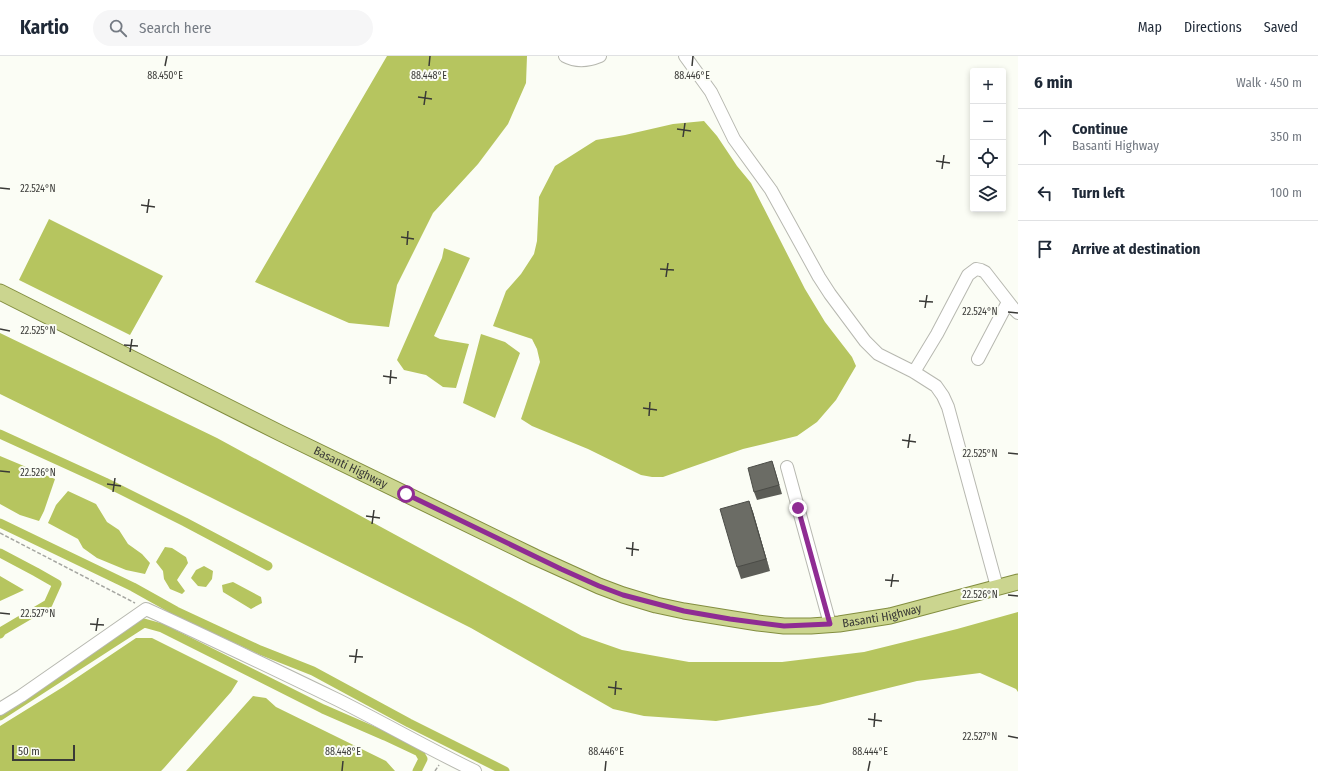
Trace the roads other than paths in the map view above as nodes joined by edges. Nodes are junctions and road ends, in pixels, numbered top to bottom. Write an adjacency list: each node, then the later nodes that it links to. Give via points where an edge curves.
1 (565, 56): 2 (street, via 580,61)
2 (600, 56)
3 (685, 56): 8 (street, via 711,92 734,139 772,190 830,294 871,348)
4 (0, 292): 12 (main road, Basanti Highway, via 282,434 599,586 656,605 730,619 784,626)
5 (1008, 302): 6 (street); 7 (street); 8 (street, via 985,272 976,268 968,275)
6 (1018, 313)
7 (978, 359)
8 (914, 372): 11 (street, via 936,386 948,406)
9 (787, 467): 12 (street)
10 (1018, 582): 11 (main road, Basanti Highway)
11 (997, 588): 12 (main road, Basanti Highway, via 890,616)
12 (830, 624)
13 (0, 708): 14 (street, via 146,609 221,643)
14 (475, 771)

